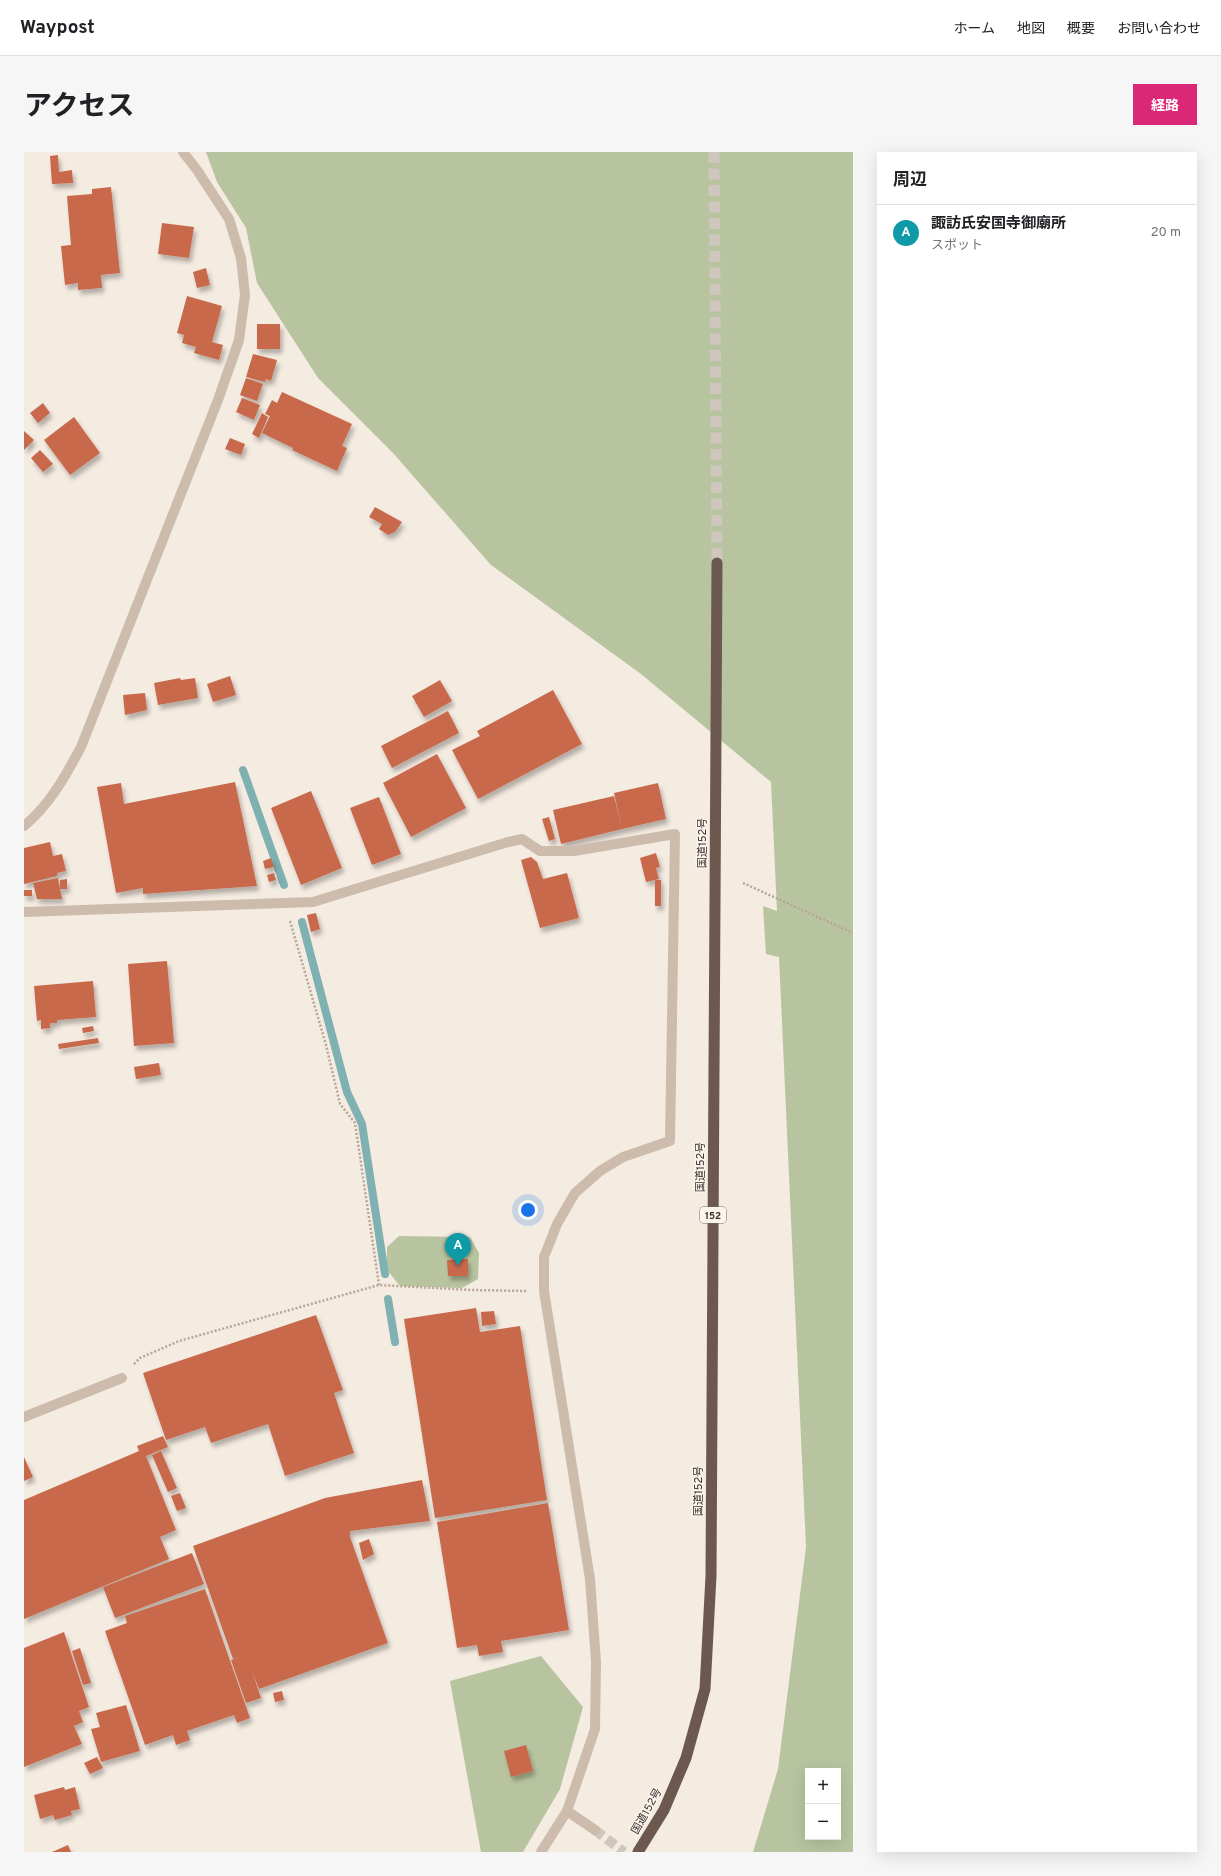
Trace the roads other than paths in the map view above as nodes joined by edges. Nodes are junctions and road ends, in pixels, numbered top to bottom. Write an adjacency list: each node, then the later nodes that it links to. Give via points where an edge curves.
1 (183, 152): 3 (street, via 229,219 241,258 245,295 239,340 218,400 81,747 64,779 35,817)
2 (717, 563): 10 (highway, 国道152号 / 152, via 711,1576 705,1689 686,1758 664,1810)
3 (24, 826)
4 (24, 912): 7 (street, via 313,902 522,839 540,851 574,851 676,834 670,1142 623,1158 600,1171 575,1193 557,1224 544,1257 544,1291 590,1579 596,1662 595,1729)
5 (122, 1378): 6 (street)
6 (24, 1417)
7 (567, 1812): 8 (street); 9 (street)
8 (595, 1830)
9 (541, 1852)
10 (638, 1852)

